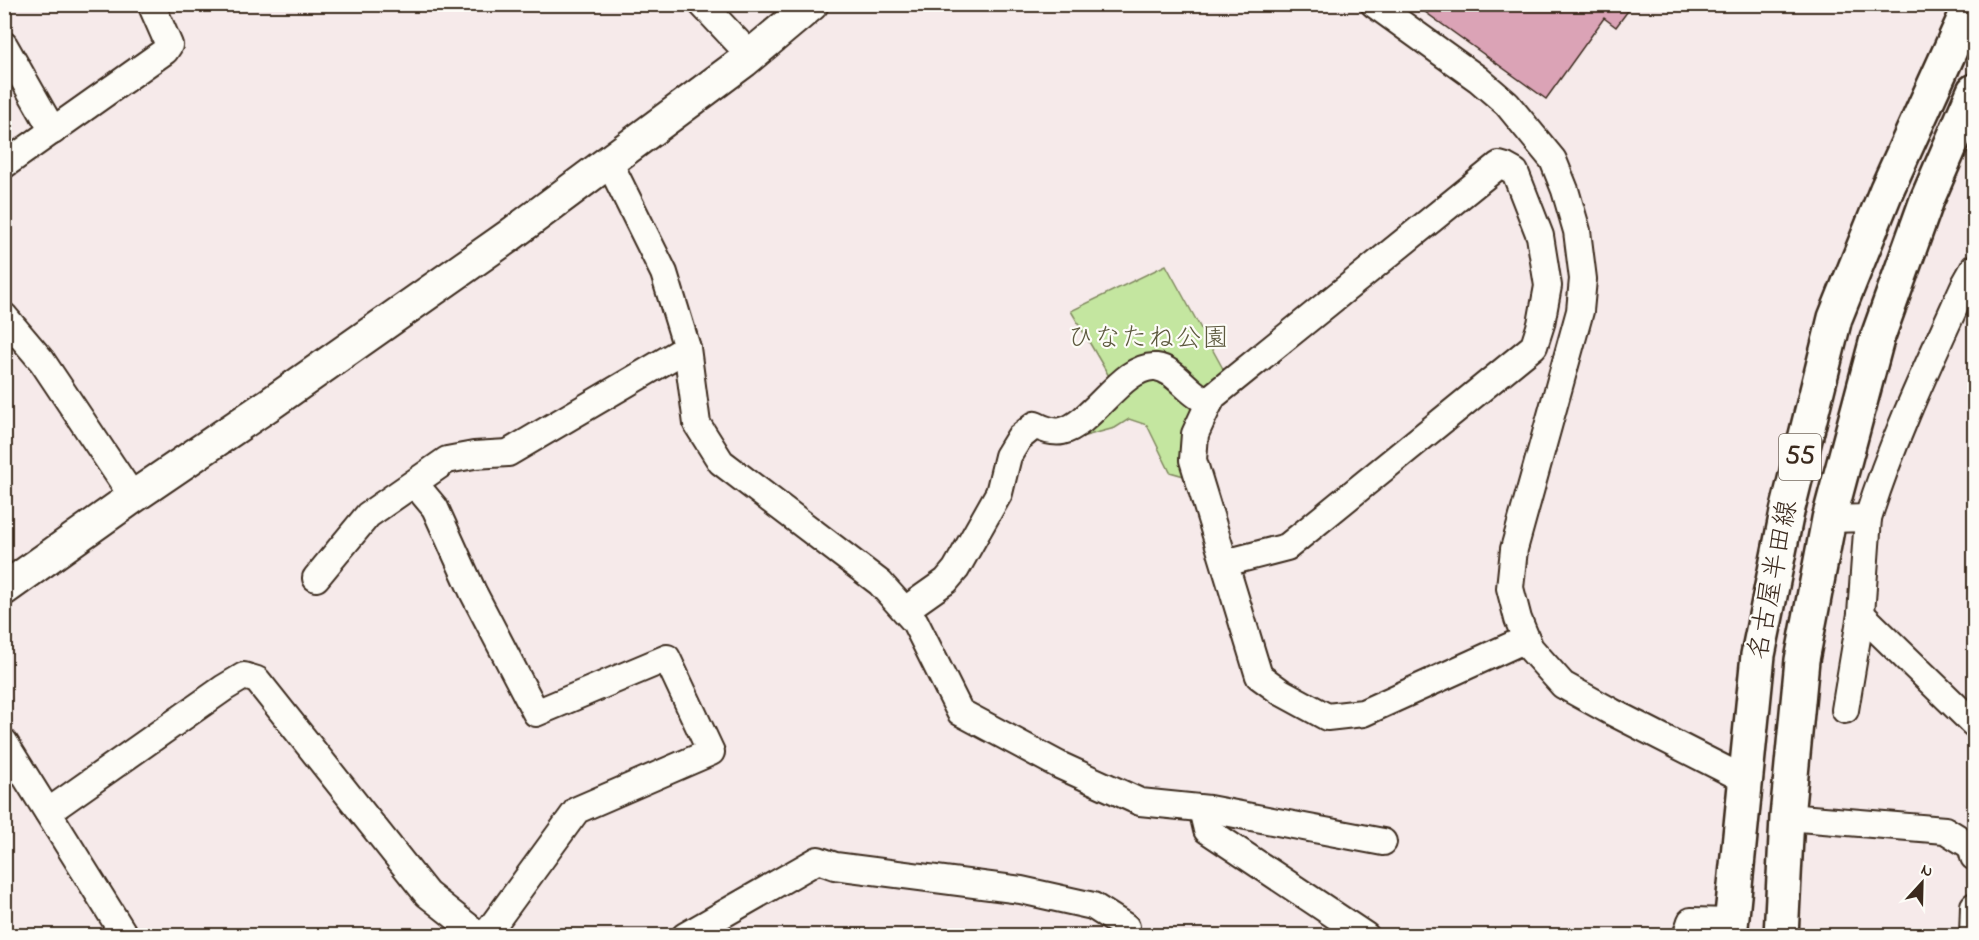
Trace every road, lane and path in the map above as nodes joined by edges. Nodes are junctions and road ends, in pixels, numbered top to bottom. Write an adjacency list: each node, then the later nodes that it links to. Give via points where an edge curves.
1 (152, 4): 9 (street, via 169,45 165,51)
2 (702, 4): 7 (street)
3 (812, 4): 7 (street)
4 (1374, 4): 25 (street, via 1478,78 1507,104 1552,160 1577,231 1582,279 1580,311 1514,549 1510,588)
5 (1971, 4): 29 (main road, 名古屋半田線 / 55, via 1887,189 1835,318 1786,512 1758,655)
6 (4, 45): 9 (street)
7 (750, 56): 10 (street)
8 (1974, 91): 19 (main road, 名古屋半田線 / 55, via 1928,200 1877,339)
9 (53, 131): 11 (street)
10 (609, 162): 14 (street, via 664,273); 17 (street)
11 (4, 165)
12 (1974, 268): 18 (street, via 1913,399)
13 (4, 316): 17 (street, via 42,361)
14 (687, 348): 16 (street, via 508,453 447,460); 23 (street, via 697,424 721,462 880,583)
15 (1210, 402): 20 (street, via 1195,435 1193,460); 20 (street, via 1499,165 1515,172 1540,236 1548,286 1534,346 1287,547); 23 (street, via 1172,373 1156,367 1129,377 1072,427 1050,431 1035,425 1019,438 1008,456 999,493 956,569)
16 (415, 484): 21 (street, via 368,515); 39 (street, via 435,508 473,592 536,713 667,658 711,752 577,810)
17 (133, 497): 22 (street)
18 (1868, 518): 19 (street); 24 (street)
19 (1829, 519): 32 (main road, 名古屋半田線 / 55, via 1802,660)
20 (1225, 563): 25 (street, via 1259,676 1328,717 1363,713)
21 (316, 578)
22 (4, 590)
23 (905, 610): 30 (street, via 915,622 960,712 1059,765 1140,802)
24 (1861, 614): 26 (street); 27 (street)
25 (1526, 639): 29 (street, via 1563,685)
26 (1845, 710)
27 (1974, 724)
28 (4, 742): 31 (street)
29 (1744, 779): 36 (main road, 名古屋半田線 / 55)
30 (1202, 809): 33 (street); 42 (street, via 1206,830)
31 (48, 812): 37 (street); 38 (street, via 244,676 257,680 427,894)
32 (1787, 817): 34 (street, via 1945,830 1971,846); 44 (main road, 名古屋半田線 / 55)
33 (1383, 842)
34 (1974, 857)
35 (1974, 906): 45 (street)
36 (1730, 929): 43 (street, via 1691,921)
37 (125, 936)
38 (480, 936)
39 (485, 936)
40 (685, 936): 41 (street, via 818,860 835,866 1021,890 1093,906 1126,927)
41 (1122, 936)
42 (1366, 936)
43 (1686, 936)
44 (1781, 936)
45 (1973, 936)

